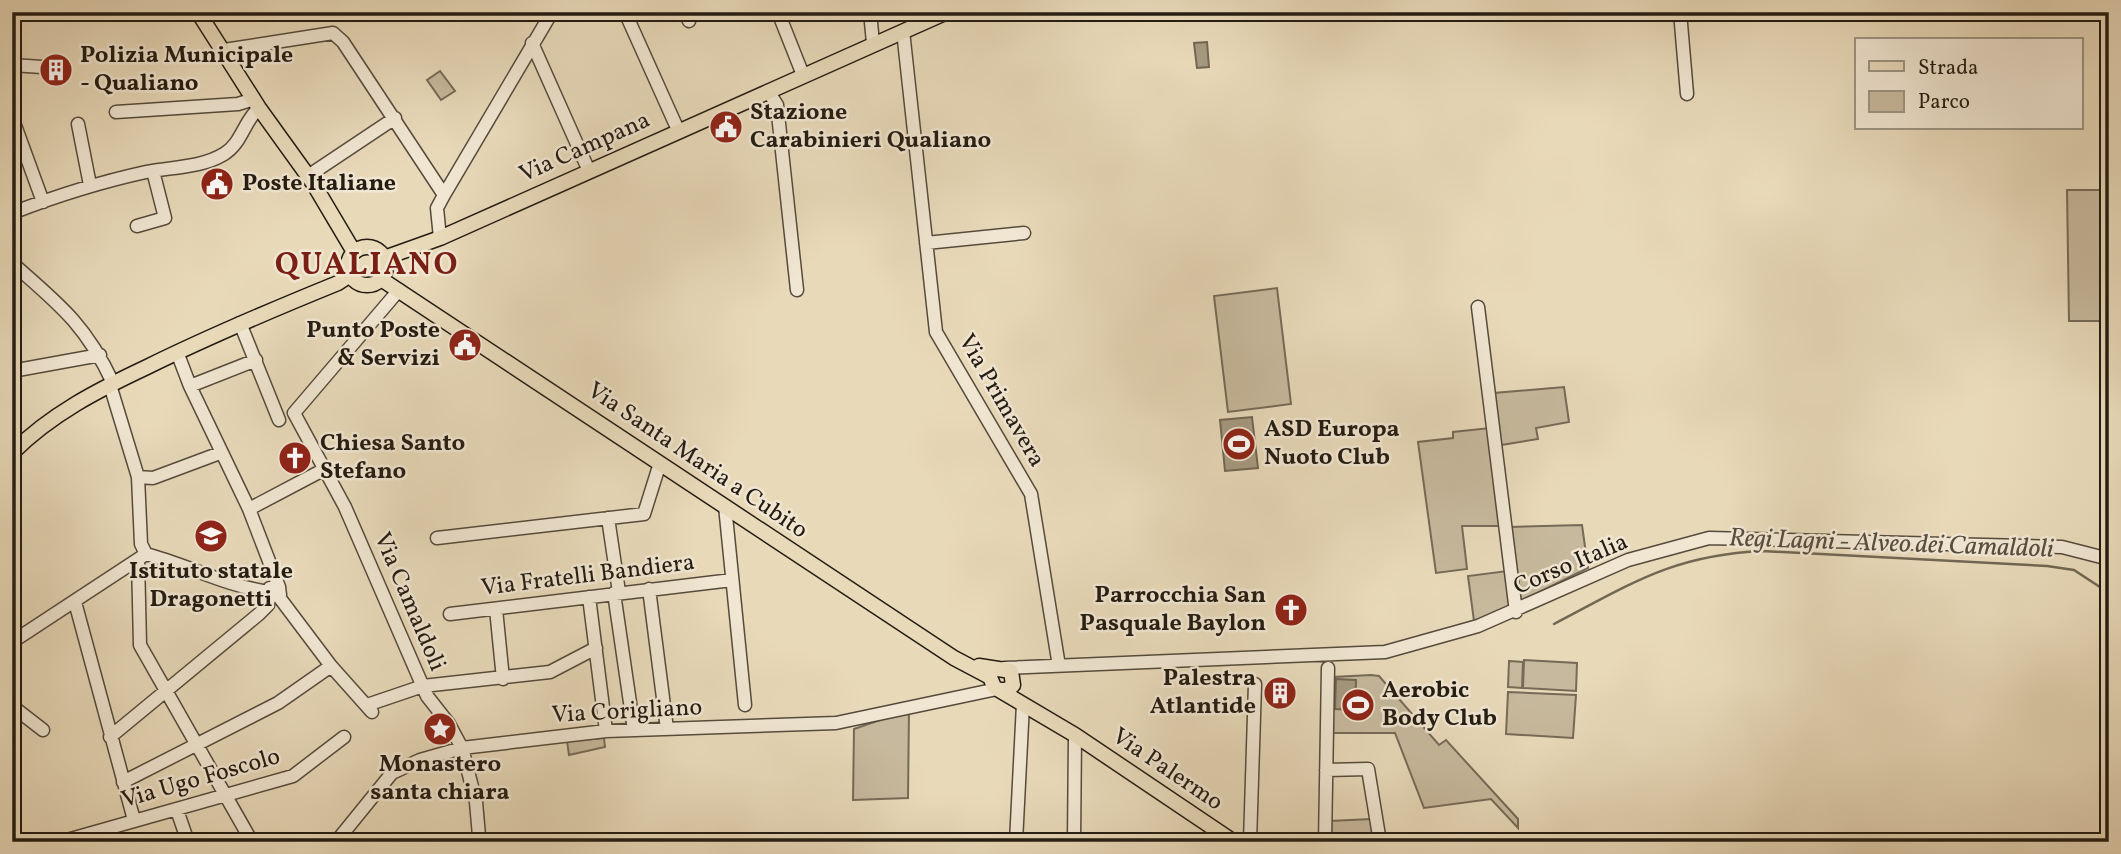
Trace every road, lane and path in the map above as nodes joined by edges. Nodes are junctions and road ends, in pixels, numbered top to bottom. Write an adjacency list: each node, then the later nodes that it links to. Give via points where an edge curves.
1 (198, 12): 11 (main road)
2 (552, 12): 9 (street)
3 (625, 12): 22 (street)
4 (778, 12): 14 (street)
5 (870, 12): 10 (street)
6 (947, 12): 8 (main road, Via Campana)
7 (1680, 12): 16 (street)
8 (903, 31): 10 (main road, Via Campana); 35 (street, Via Primavera)
9 (532, 43): 26 (street); 29 (street)
10 (873, 43): 14 (main road, Via Campana)
11 (224, 50): 17 (main road); 20 (street, via 333,33)
12 (12, 65): 13 (street)
13 (42, 67)
14 (803, 75): 15 (main road, Via Campana)
15 (768, 91): 22 (main road, Via Campana); 42 (street, via 777,105)
16 (1687, 94)
17 (257, 103): 18 (street); 25 (street, via 233,147 223,155); 27 (main road)
18 (116, 112)
19 (12, 117): 23 (street)
20 (395, 118): 27 (street); 29 (street)
21 (78, 124): 28 (street)
22 (678, 130): 26 (main road, Via Campana)
23 (25, 156): 24 (street); 30 (street)
24 (12, 161)
25 (153, 171): 28 (street); 32 (street, via 165,218)
26 (589, 171): 34 (main road, Via Campana)
27 (308, 176): 36 (main road)
28 (90, 186): 30 (street)
29 (444, 195): 34 (street, via 437,208)
30 (43, 202): 31 (street)
31 (12, 213)
32 (136, 226)
33 (1024, 233): 35 (street)
34 (440, 238): 37 (main road, Via Campana)
35 (926, 243): 76 (street, Via Primavera, via 936,331 1031,494)
36 (354, 252): 37 (main road, via 371,247); 39 (main road, via 348,263)
37 (384, 258): 40 (main road, via 386,269)
38 (12, 263): 46 (street, via 77,321)
39 (350, 275): 40 (main road, via 365,285); 44 (main road)
40 (381, 279): 41 (main road, Via Santa Maria a Cubito)
41 (399, 290): 54 (main road, Via Santa Maria a Cubito); 55 (street, Via Camaldoli, via 294,413)
42 (797, 290)
43 (1478, 307): 70 (street)
44 (240, 323): 45 (main road); 47 (street)
45 (177, 352): 49 (main road); 50 (street)
46 (100, 355): 48 (street); 49 (street)
47 (256, 360): 50 (street); 51 (street)
48 (12, 371)
49 (111, 384): 52 (main road, via 62,411); 56 (street)
50 (190, 386): 53 (street)
51 (279, 420)
52 (12, 453)
53 (219, 453): 56 (street, via 153,478); 58 (street)
54 (660, 463): 57 (main road, Via Santa Maria a Cubito); 59 (street, via 644,514)
55 (323, 470): 58 (street); 82 (street, Via Camaldoli, via 345,507)
56 (138, 477): 62 (street)
57 (725, 506): 63 (street); 74 (main road, Via Santa Maria a Cubito)
58 (249, 509): 65 (street)
59 (608, 518): 60 (street); 66 (street)
60 (437, 538)
61 (2106, 555): 70 (street, Corso Italia, via 2062,547 1709,538 1594,573)
62 (142, 557): 65 (street); 68 (street); 84 (street, via 140,645)
63 (732, 580): 64 (street, Via Fratelli Bandiera); 87 (street)
64 (649, 589): 66 (street, Via Fratelli Bandiera); 89 (street)
65 (274, 593): 75 (street); 84 (street, via 260,614)
66 (617, 593): 67 (street, Via Fratelli Bandiera); 91 (street)
67 (589, 597): 69 (street, Via Fratelli Bandiera); 73 (street)
68 (75, 602): 72 (street); 94 (street)
69 (496, 609): 71 (street, Via Fratelli Bandiera); 79 (street)
70 (1516, 611): 76 (street, Corso Italia, via 1439,639 1359,656)
71 (450, 614)
72 (12, 642)
73 (596, 648): 79 (street, via 550,672); 92 (street)
74 (954, 658): 78 (main road, Via Santa Maria a Cubito); 80 (main road)
75 (331, 666): 82 (street, via 369,708); 96 (street, via 278,703)
76 (1059, 666): 80 (street, Corso Italia)
77 (1328, 668): 98 (street)
78 (972, 670): 80 (main road, Via Santa Maria a Cubito); 83 (street)
79 (503, 679): 82 (street)
80 (1001, 680): 83 (street); 85 (street, Via Corigliano); 86 (main road, Via Palermo)
81 (1255, 684): 113 (street)
82 (423, 686): 97 (street, Via Camaldoli)
83 (974, 686): 85 (street)
84 (165, 691): 94 (street); 96 (street)
85 (955, 697): 89 (street, Via Corigliano, via 836,723)
86 (1023, 704): 93 (main road, Via Palermo); 110 (street)
87 (745, 705)
88 (12, 706): 90 (street)
89 (667, 729): 91 (street, Via Corigliano)
90 (43, 730)
91 (634, 730): 92 (street, Via Corigliano)
92 (606, 731): 97 (street, Via Corigliano)
93 (1075, 735): 111 (street, Via Palermo); 112 (main road, Via Palermo)
94 (110, 737): 99 (street)
95 (344, 737): 100 (street, Via Ugo Foscolo, via 293,776)
96 (196, 745): 99 (street); 100 (street)
97 (462, 748): 108 (street, Via Corigliano, via 392,773); 109 (street, Via Camaldoli, via 476,802 479,836)
98 (1326, 770): 114 (street); 115 (street, via 1368,769)
99 (123, 782): 102 (street)
100 (225, 796): 101 (street, Via Ugo Foscolo); 107 (street)
101 (177, 810): 102 (street, Via Ugo Foscolo); 106 (street)
102 (134, 820): 103 (street, Via Ugo Foscolo)
103 (110, 828): 104 (street, Via Ugo Foscolo); 105 (street)
104 (60, 842)
105 (114, 842)
106 (188, 842)
107 (252, 842)
108 (336, 842)
109 (484, 842)
110 (1016, 842)
111 (1073, 842)
112 (1234, 842)
113 (1250, 842)
114 (1325, 842)
115 (1380, 842)

